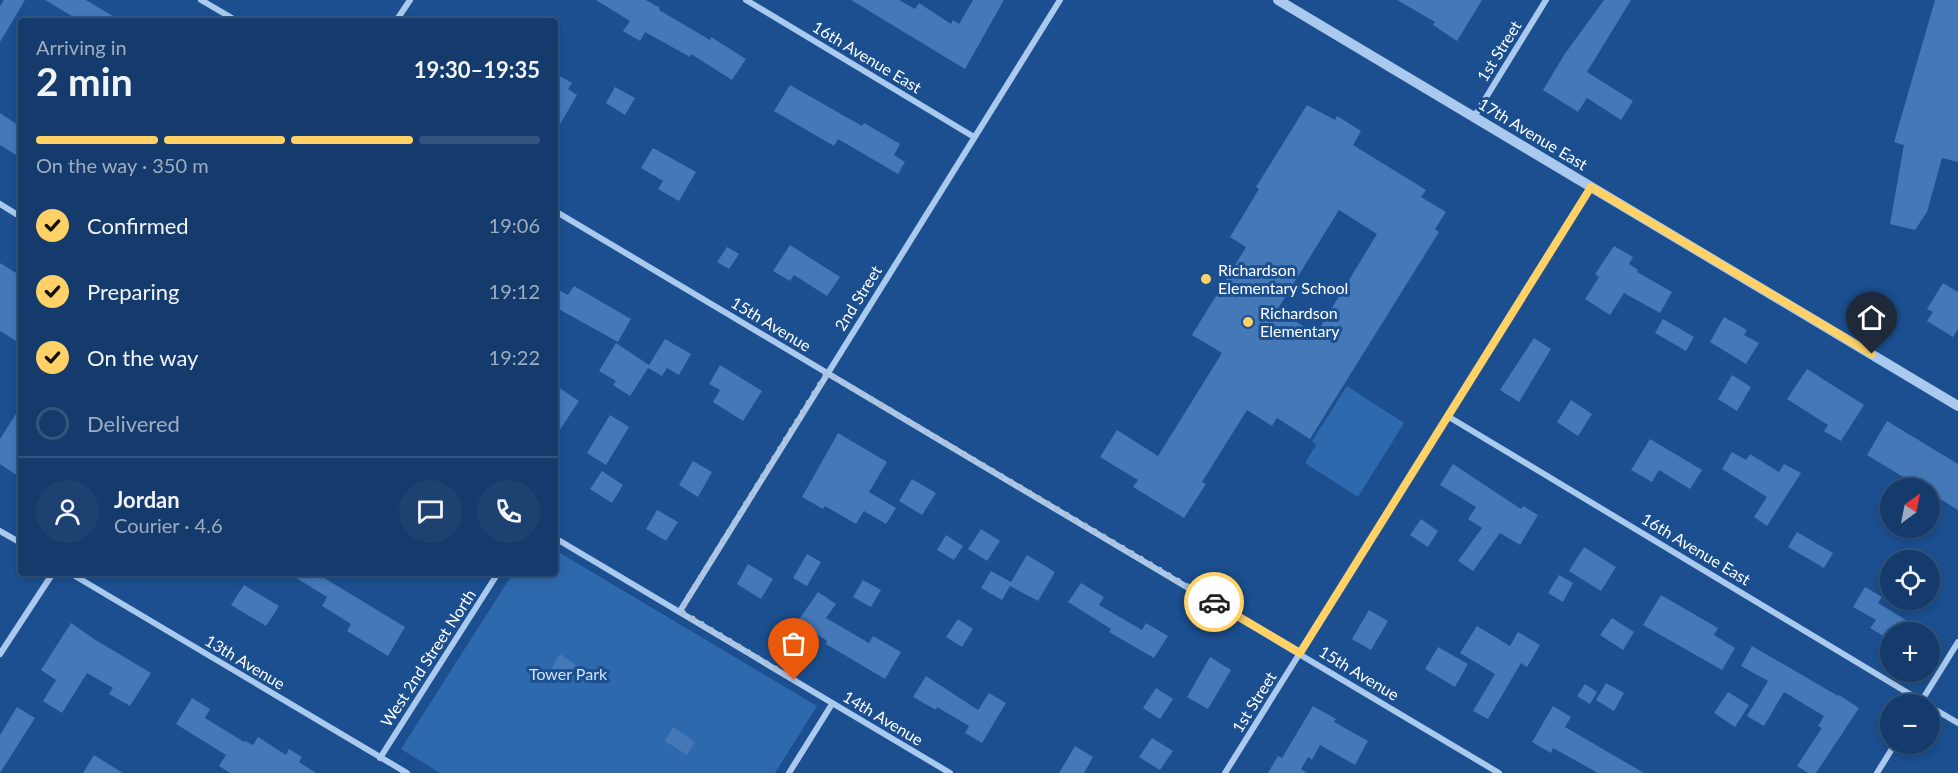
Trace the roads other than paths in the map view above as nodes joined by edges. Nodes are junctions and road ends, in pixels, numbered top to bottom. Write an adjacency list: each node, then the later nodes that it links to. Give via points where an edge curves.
1 (201, 0): 7 (street)
2 (410, 0): 8 (street)
3 (746, 0): 10 (street, 16th Avenue East)
4 (1060, 0): 10 (street, 2nd Street)
5 (1278, 0): 9 (street, 17th Avenue East)
6 (1546, 0): 9 (street, 1st Street)
7 (232, 18)
8 (398, 18)
9 (1474, 117): 11 (street, 17th Avenue East)
10 (975, 137): 15 (street, 2nd Street)
11 (1591, 187): 16 (street, 17th Avenue East); 17 (street, 1st Street)
12 (0, 204): 14 (street)
13 (558, 213): 15 (street, 15th Avenue)
14 (18, 215)
15 (827, 373): 24 (street, 2nd Street); 26 (street, 15th Avenue)
16 (1958, 406)
17 (1449, 417): 26 (street, 1st Street); 28 (street, 16th Avenue East)
18 (0, 531): 20 (street)
19 (558, 539): 24 (street, 14th Avenue)
20 (18, 541)
21 (51, 576): 27 (street)
22 (75, 576): 34 (street, 13th Avenue)
23 (496, 576): 34 (street, West 2nd Street North)
24 (680, 611): 30 (street, 14th Avenue)
25 (1958, 642): 29 (street)
26 (1300, 653): 38 (street, 1st Street); 39 (street, 15th Avenue)
27 (0, 654)
28 (1905, 694)
29 (1926, 694)
30 (832, 704): 36 (street); 37 (street, 14th Avenue)
31 (1940, 712): 32 (street, 16th Avenue East)
32 (1958, 723)
33 (1889, 754): 40 (street)
34 (380, 758): 35 (street, 13th Avenue)
35 (407, 773)
36 (789, 773)
37 (950, 773)
38 (1225, 773)
39 (1499, 773)
40 (1877, 773)

